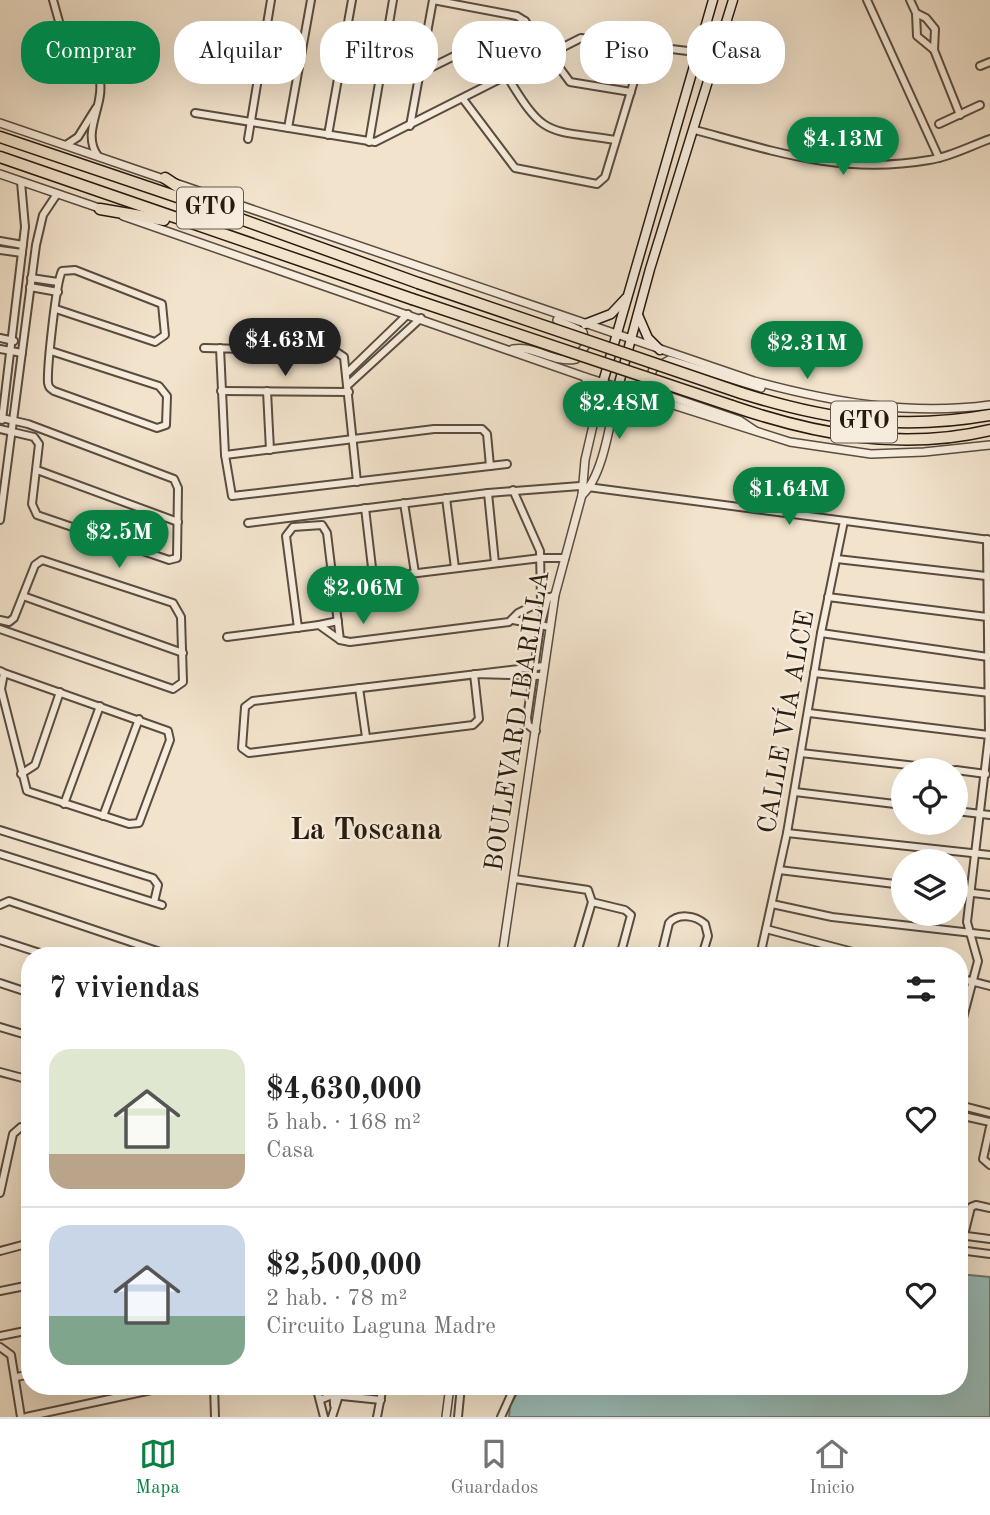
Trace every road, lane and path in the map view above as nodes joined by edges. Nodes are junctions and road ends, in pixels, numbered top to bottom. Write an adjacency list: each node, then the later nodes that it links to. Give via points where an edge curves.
1 (53, 0): 29 (street, via 65,43 100,82)
2 (271, 0): 32 (street)
3 (311, 0): 36 (street)
4 (352, 0): 38 (street)
5 (393, 0): 43 (street)
6 (433, 0): 12 (street); 13 (street, via 506,12)
7 (713, 0): 14 (main road)
8 (733, 0): 15 (main road)
9 (867, 0): 47 (street)
10 (910, 0): 11 (street)
11 (916, 13): 16 (street, via 917,36); 16 (street, via 933,25)
12 (429, 21)
13 (525, 21)
14 (706, 21)
15 (728, 21)
16 (934, 50): 31 (street)
17 (990, 62): 18 (street)
18 (980, 66)
19 (566, 77): 26 (street, via 570,82)
20 (418, 84): 35 (street)
21 (492, 84): 27 (street)
22 (512, 84): 41 (street, via 545,128)
23 (633, 84): 26 (street)
24 (687, 84): 65 (main road)
25 (709, 84): 37 (main road)
26 (631, 92): 41 (street)
27 (463, 99): 35 (street); 41 (street, via 515,168 597,184 603,180)
28 (980, 105): 31 (street)
29 (96, 108): 44 (street, via 78,137); 45 (street, via 91,135)
30 (195, 113): 32 (street)
31 (960, 115): 34 (street)
32 (251, 122): 36 (street); 40 (street)
33 (0, 123): 44 (street)
34 (939, 124)
35 (410, 126): 43 (street, via 382,141)
36 (288, 128): 38 (street)
37 (695, 130): 47 (street, via 814,162 885,165); 68 (main road)
38 (328, 135): 43 (street)
39 (0, 137): 52 (main road, GTO)
40 (248, 139)
41 (616, 139)
42 (990, 139): 47 (street)
43 (369, 142)
44 (66, 145): 45 (street)
45 (98, 156): 49 (street)
46 (0, 157): 54 (main road, GTO)
47 (939, 158)
48 (0, 174): 50 (street)
49 (164, 178): 52 (main road); 66 (street)
50 (22, 182): 51 (street); 55 (street)
51 (57, 194): 53 (street); 56 (street)
52 (210, 208): 99 (main road, GTO, bridge, via 741,393 820,415 915,424)
53 (100, 209): 54 (main road); 69 (street)
54 (192, 224): 103 (main road, GTO, bridge, via 813,431 872,440)
55 (25, 227): 56 (street); 58 (street)
56 (39, 229): 61 (street)
57 (0, 241): 58 (street)
58 (23, 245): 60 (street)
59 (0, 250): 60 (street)
60 (22, 253): 74 (street)
61 (31, 278): 62 (street); 63 (street)
62 (59, 278): 64 (street); 67 (street, via 65,270 75,270 162,304 165,335 155,342)
63 (30, 286): 64 (street); 77 (street)
64 (58, 292): 67 (street)
65 (628, 296): 71 (main road, via 611,314); 72 (main road)
66 (535, 307): 71 (street); 82 (street, via 583,332 584,349 576,359 568,360 527,348)
67 (56, 309): 85 (street)
68 (637, 312): 76 (main road); 83 (main road, via 643,331)
69 (408, 314): 70 (street); 75 (street)
70 (421, 318): 78 (street); 82 (street)
71 (585, 324): 72 (street)
72 (615, 336): 76 (street); 89 (main road)
73 (0, 338): 74 (street)
74 (13, 340): 77 (street); 84 (street)
75 (381, 340): 78 (street); 87 (street)
76 (629, 341): 83 (street); 90 (main road)
77 (23, 342): 86 (street)
78 (388, 347): 92 (street)
79 (204, 348): 80 (street)
80 (220, 348): 87 (street, via 335,351 344,357); 93 (street)
81 (0, 349): 84 (street)
82 (511, 349): 88 (street)
83 (660, 350): 91 (street)
84 (12, 351): 86 (street); 100 (street)
85 (51, 351): 85 (street, via 51,389 157,428 166,425 167,396 159,386)
86 (22, 353): 101 (street)
87 (348, 372): 92 (street)
88 (585, 377): 89 (street); 97 (street)
89 (603, 382): 90 (street); 97 (street)
90 (618, 387): 95 (street); 98 (street)
91 (775, 387): 96 (street, via 901,408); 105 (street, via 742,384 669,360 660,362 650,376 654,390 739,420)
92 (349, 388): 94 (street); 107 (street)
93 (221, 390): 94 (street); 113 (street)
94 (267, 391): 112 (street)
95 (644, 394): 98 (street); 105 (street)
96 (990, 405)
97 (596, 409): 120 (street)
98 (611, 415): 121 (street)
99 (990, 415)
100 (2, 418): 101 (street); 102 (street)
101 (13, 420): 104 (street); 106 (street)
102 (0, 431): 104 (street)
103 (990, 431)
104 (12, 432): 108 (street, via 34,437); 111 (street)
105 (756, 433): 109 (street, via 871,454)
106 (52, 434): 108 (street); 130 (street, via 174,479)
107 (351, 440): 112 (street); 117 (street, via 434,429 482,429 487,434); 119 (street)
108 (39, 444): 118 (street)
109 (990, 445)
110 (0, 448): 111 (street)
111 (10, 450): 115 (street)
112 (270, 450): 113 (street)
113 (225, 455): 119 (street, via 230,494 235,497)
114 (0, 457): 115 (street)
115 (9, 459): 128 (street)
116 (507, 464): 117 (street)
117 (490, 466): 119 (street)
118 (37, 470): 130 (street); 130 (street, via 32,503 40,516 169,560 177,558)
119 (357, 482)
120 (580, 486): 121 (street); 122 (street); 124 (street, BOULEVARD IBARILLA)
121 (591, 486): 124 (street, BOULEVARD IBARILLA); 129 (street)
122 (513, 490): 123 (street); 133 (street)
123 (488, 492): 125 (street); 136 (street)
124 (582, 495): 134 (street, BOULEVARD IBARILLA)
125 (446, 498): 126 (street); 137 (street)
126 (404, 503): 127 (street); 138 (street)
127 (365, 508): 131 (street); 138 (street, via 373,576)
128 (0, 520)
129 (844, 521): 132 (street); 135 (street, CALLE VÍA ALCE)
130 (178, 522)
131 (248, 523)
132 (988, 540): 139 (street)
133 (541, 558): 134 (street); 136 (street); 142 (street)
134 (565, 558): 142 (street, BOULEVARD IBARILLA)
135 (837, 559): 139 (street); 141 (street, CALLE VÍA ALCE)
136 (495, 563): 137 (street)
137 (455, 568): 138 (street)
138 (415, 573)
139 (986, 576): 143 (street)
140 (23, 596): 145 (street, via 12,620); 155 (street); 155 (street, via 35,565 47,561 173,603 179,610)
141 (828, 597): 143 (street); 152 (street, CALLE VÍA ALCE)
142 (548, 598): 144 (street, via 519,612); 148 (street); 149 (street, BOULEVARD IBARILLA)
143 (987, 617): 156 (street)
144 (513, 620): 148 (street); 154 (street)
145 (0, 621)
146 (338, 621): 147 (street); 150 (street, via 325,528 318,524 293,527 286,536); 154 (street)
147 (319, 625): 150 (street); 154 (street)
148 (540, 627): 149 (street); 157 (street)
149 (550, 627): 158 (street, BOULEVARD IBARILLA)
150 (298, 628): 153 (street)
151 (0, 629): 155 (street, via 173,689 181,685)
152 (821, 633): 156 (street); 160 (street, CALLE VÍA ALCE)
153 (227, 636)
154 (340, 640)
155 (183, 653)
156 (988, 657): 167 (street)
157 (534, 666): 158 (street); 161 (street); 162 (street)
158 (544, 666): 163 (street, BOULEVARD IBARILLA)
159 (2, 672): 164 (street); 166 (street)
160 (814, 673): 167 (street); 169 (street, CALLE VÍA ALCE)
161 (474, 674): 162 (street); 165 (street); 173 (street, via 479,719 475,724)
162 (532, 676): 163 (street); 171 (street, via 527,722)
163 (542, 676): 171 (street, BOULEVARD IBARILLA)
164 (1, 681): 177 (street)
165 (359, 688): 173 (street); 173 (street, via 250,702 244,710 242,748 249,753)
166 (60, 692): 168 (street); 177 (street, via 35,765)
167 (989, 693): 172 (street)
168 (100, 706): 170 (street); 180 (street)
169 (809, 713): 172 (street); 174 (street, CALLE VÍA ALCE)
170 (139, 719): 185 (street); 185 (street, via 170,733 162,763 139,822 129,824)
171 (536, 731): 192 (street, BOULEVARD IBARILLA)
172 (989, 735): 178 (street)
173 (366, 737)
174 (801, 752): 175 (street); 179 (street, CALLE VÍA ALCE)
175 (891, 763)
176 (968, 772): 178 (street)
177 (21, 774): 180 (street, via 30,793)
178 (986, 774): 183 (street)
179 (795, 792): 181 (street); 187 (street, CALLE VÍA ALCE)
180 (64, 804): 185 (street)
181 (891, 804)
182 (968, 812): 183 (street)
183 (980, 814): 184 (street); 188 (street)
184 (990, 815)
185 (103, 816)
186 (0, 830): 196 (street, via 153,877 158,885)
187 (787, 833): 188 (street); 191 (street, CALLE VÍA ALCE)
188 (974, 853): 190 (street); 194 (street)
189 (0, 854): 196 (street)
190 (990, 855)
191 (779, 870): 193 (street); 198 (street, CALLE VÍA ALCE)
192 (515, 879): 197 (street, via 585,888); 207 (street, BOULEVARD IBARILLA)
193 (891, 884)
194 (970, 892): 195 (street); 202 (street)
195 (990, 895)
196 (154, 902): 200 (street)
197 (592, 902): 208 (street); 209 (street, via 630,913)
198 (772, 904): 201 (street, CALLE VÍA ALCE); 202 (street, via 832,917)
199 (0, 905): 206 (street, via 9,901)
200 (162, 905)
201 (766, 929): 212 (street, CALLE VÍA ALCE); 213 (street)
202 (969, 932): 203 (street); 215 (street, via 978,961)
203 (990, 935)
204 (0, 940): 205 (street)
205 (21, 947)
206 (145, 947)
207 (504, 947)
208 (579, 947)
209 (623, 947)
210 (664, 947): 211 (street, via 672,920 681,916 705,924)
211 (705, 947)
212 (762, 947)
213 (822, 947)
214 (968, 980): 215 (street)
215 (973, 981): 217 (street); 219 (street)
216 (0, 983): 218 (street)
217 (990, 986)
218 (21, 990)
219 (968, 1000)
220 (0, 1027): 221 (street)
221 (21, 1033)
222 (0, 1072): 223 (street)
223 (21, 1078)
224 (968, 1107): 225 (street)
225 (990, 1113)
226 (968, 1118): 227 (street)
227 (990, 1125): 229 (street, via 983,1158)
228 (21, 1127): 230 (street, via 13,1134)
229 (990, 1165)
230 (0, 1193)
231 (990, 1208): 232 (street, via 976,1205)
232 (968, 1214)
233 (968, 1236): 234 (street)
234 (990, 1239)
235 (21, 1245): 236 (street)
236 (0, 1251)
237 (968, 1251): 238 (street)
238 (990, 1254)
239 (21, 1287): 240 (street)
240 (0, 1292)
241 (21, 1332): 242 (street)
242 (0, 1336)
243 (0, 1347): 245 (street, via 10,1353)
244 (21, 1376): 245 (street)
245 (17, 1377): 258 (street)
246 (127, 1395): 258 (street)
247 (214, 1395): 259 (street)
248 (319, 1395): 255 (street)
249 (332, 1395): 254 (street); 255 (street); 257 (street)
250 (382, 1395): 256 (street)
251 (449, 1395): 263 (street)
252 (460, 1395): 264 (street)
253 (511, 1395): 265 (street)
254 (340, 1396): 256 (street); 257 (street)
255 (320, 1400): 260 (street)
256 (381, 1400): 262 (street)
257 (334, 1405): 261 (street)
258 (23, 1417)
259 (215, 1417)
260 (324, 1417)
261 (332, 1417)
262 (377, 1417)
263 (446, 1417)
264 (458, 1417)
265 (501, 1417)

